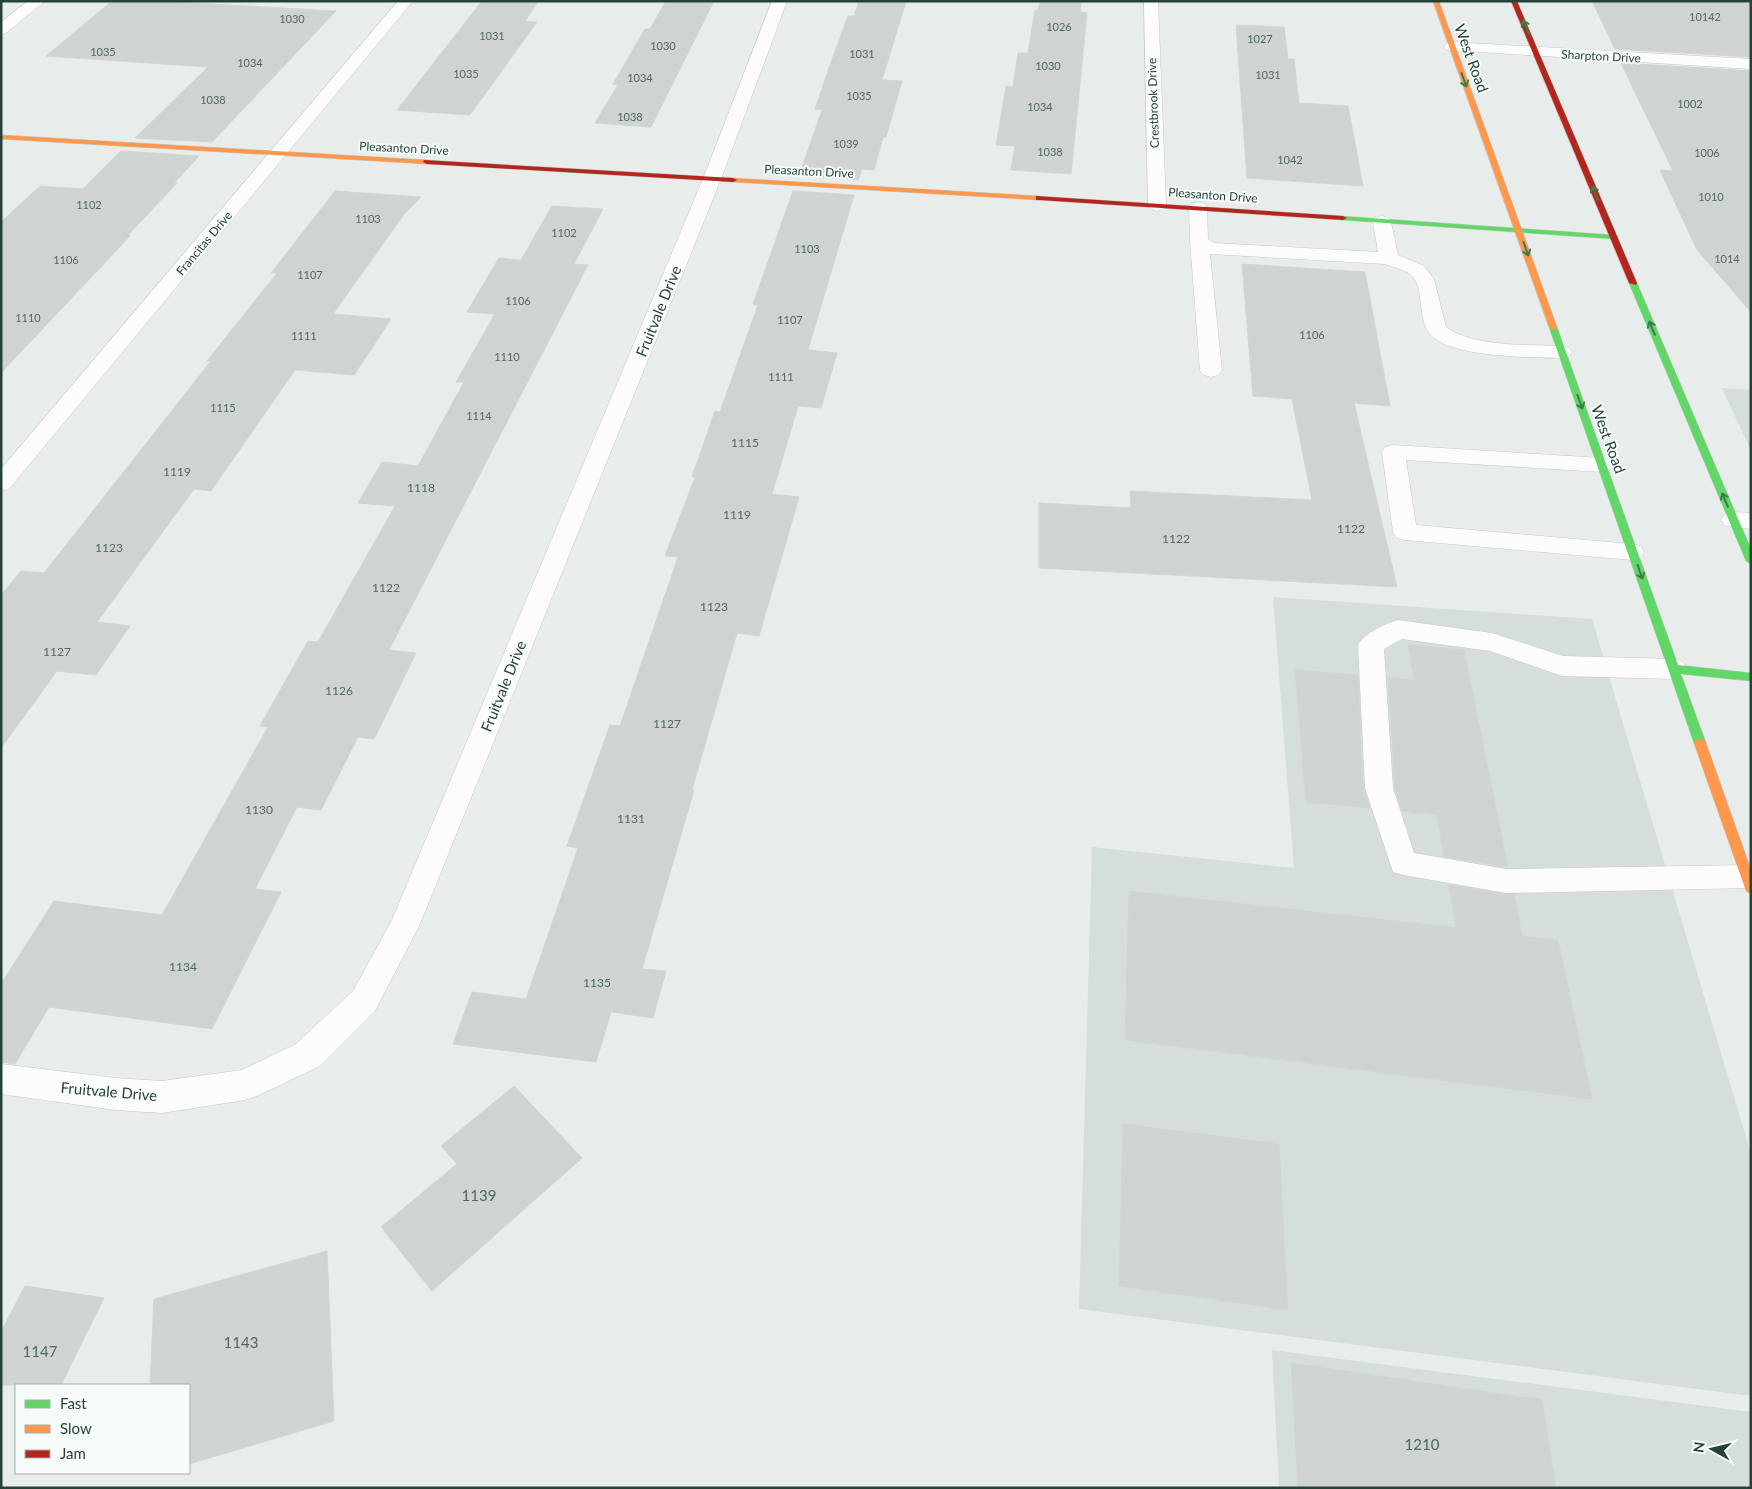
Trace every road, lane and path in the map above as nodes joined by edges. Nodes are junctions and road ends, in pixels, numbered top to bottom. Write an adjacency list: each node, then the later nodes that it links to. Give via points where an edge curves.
1 (38, 1): 7 (street)
2 (406, 1): 12 (street, Francitas Drive)
3 (780, 1): 13 (street, Fruitvale Drive)
4 (1151, 1): 14 (street, Crestbrook Drive)
5 (1436, 1): 8 (main road, West Road)
6 (1514, 1): 9 (main road, one-way to 6)
7 (1, 30)
8 (1452, 47): 9 (street, Sharpton Drive); 17 (main road, West Road, one-way to 17)
9 (1537, 52): 10 (street, Sharpton Drive); 18 (main road, one-way to 9)
10 (1751, 64)
11 (1, 137): 12 (main road, Pleasanton Drive)
12 (278, 154): 13 (main road, Pleasanton Drive); 24 (street, Francitas Drive)
13 (712, 179): 14 (main road, Pleasanton Drive); 31 (street, Fruitvale Drive, via 405,924 364,1001 308,1054 245,1085 162,1097)
14 (1157, 205): 15 (main road, Pleasanton Drive)
15 (1198, 208): 16 (main road, Pleasanton Drive); 19 (street)
16 (1382, 222): 17 (main road, Pleasanton Drive); 20 (street)
17 (1519, 231): 18 (main road, Pleasanton Drive); 21 (main road, West Road, one-way to 21)
18 (1614, 238): 25 (main road, one-way to 18)
19 (1199, 241): 20 (street, via 1210,248); 22 (street)
20 (1389, 258): 21 (street, via 1420,273 1437,330 1450,340)
21 (1562, 352): 23 (main road, West Road, one-way to 23)
22 (1211, 372)
23 (1602, 464): 26 (main road, West Road); 26 (street, via 1393,452 1406,532)
24 (1, 484)
25 (1742, 520): 27 (main road)
26 (1632, 552): 28 (main road, West Road, one-way to 28)
27 (1751, 562)
28 (1674, 670): 29 (main road); 30 (main road, West Road); 30 (street, via 1562,666 1492,642 1398,629 1372,645 1379,788 1403,863 1506,881)
29 (1751, 677)
30 (1749, 882)
31 (1, 1079)

